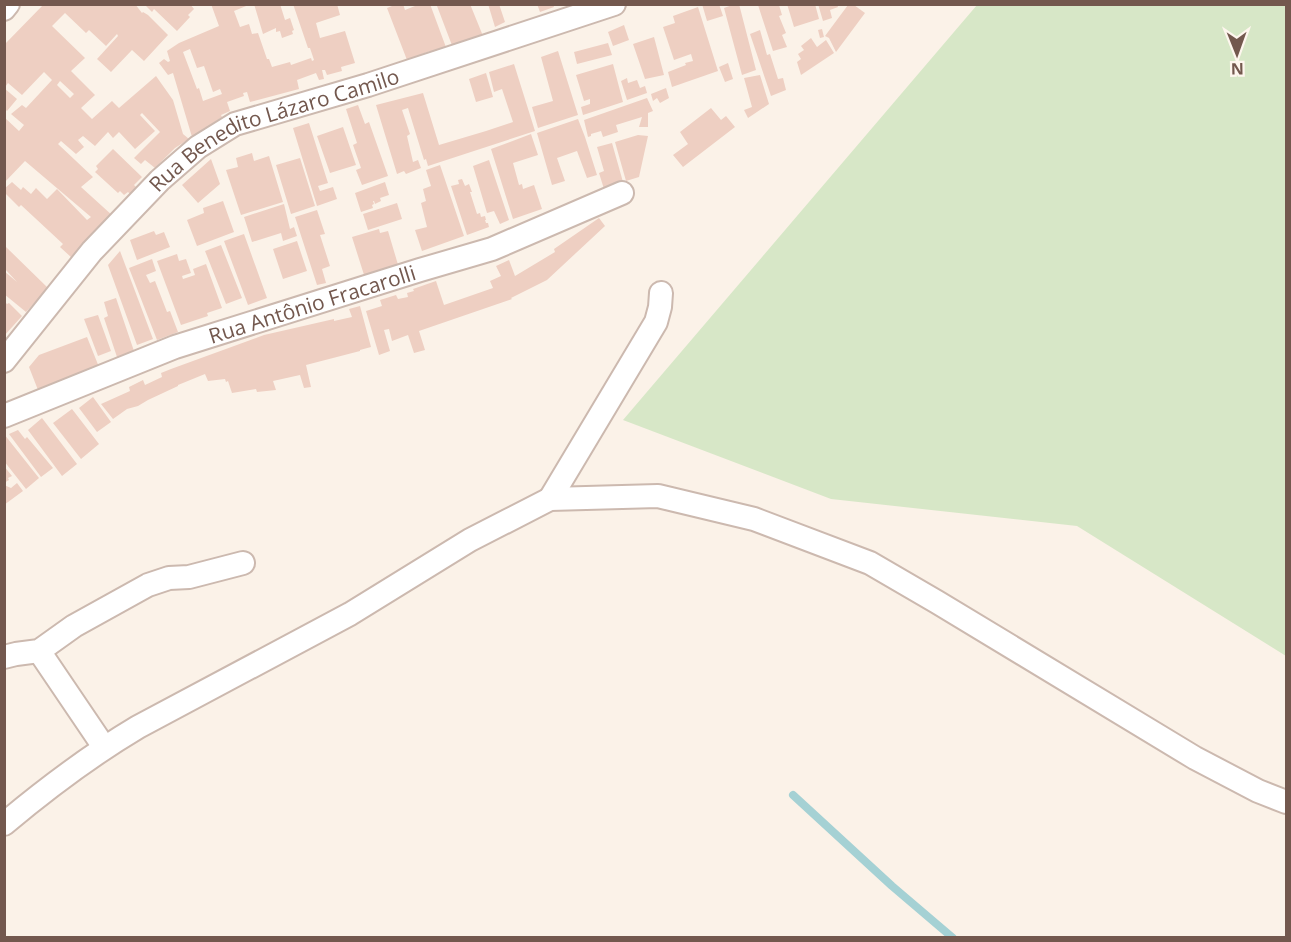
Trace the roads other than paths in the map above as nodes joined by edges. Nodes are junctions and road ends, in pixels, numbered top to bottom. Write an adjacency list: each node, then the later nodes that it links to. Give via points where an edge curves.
1 (8, 4): 3 (street)
2 (614, 4): 6 (street, Rua Benedito Lázaro Camilo, via 235,124 198,147 160,180 92,251)
3 (4, 9)
4 (622, 193): 7 (street, Rua Antônio Fracarolli, via 492,249 175,347)
5 (661, 293): 8 (street, via 656,322)
6 (4, 361)
7 (4, 416)
8 (550, 499): 12 (street, via 470,540 350,614); 13 (street, via 658,496 754,519 870,563 1195,758 1258,791)
9 (243, 563): 10 (street, via 148,585 74,626)
10 (39, 651): 11 (street); 12 (street)
11 (4, 657)
12 (105, 747): 14 (street)
13 (1287, 801)
14 (4, 824)

